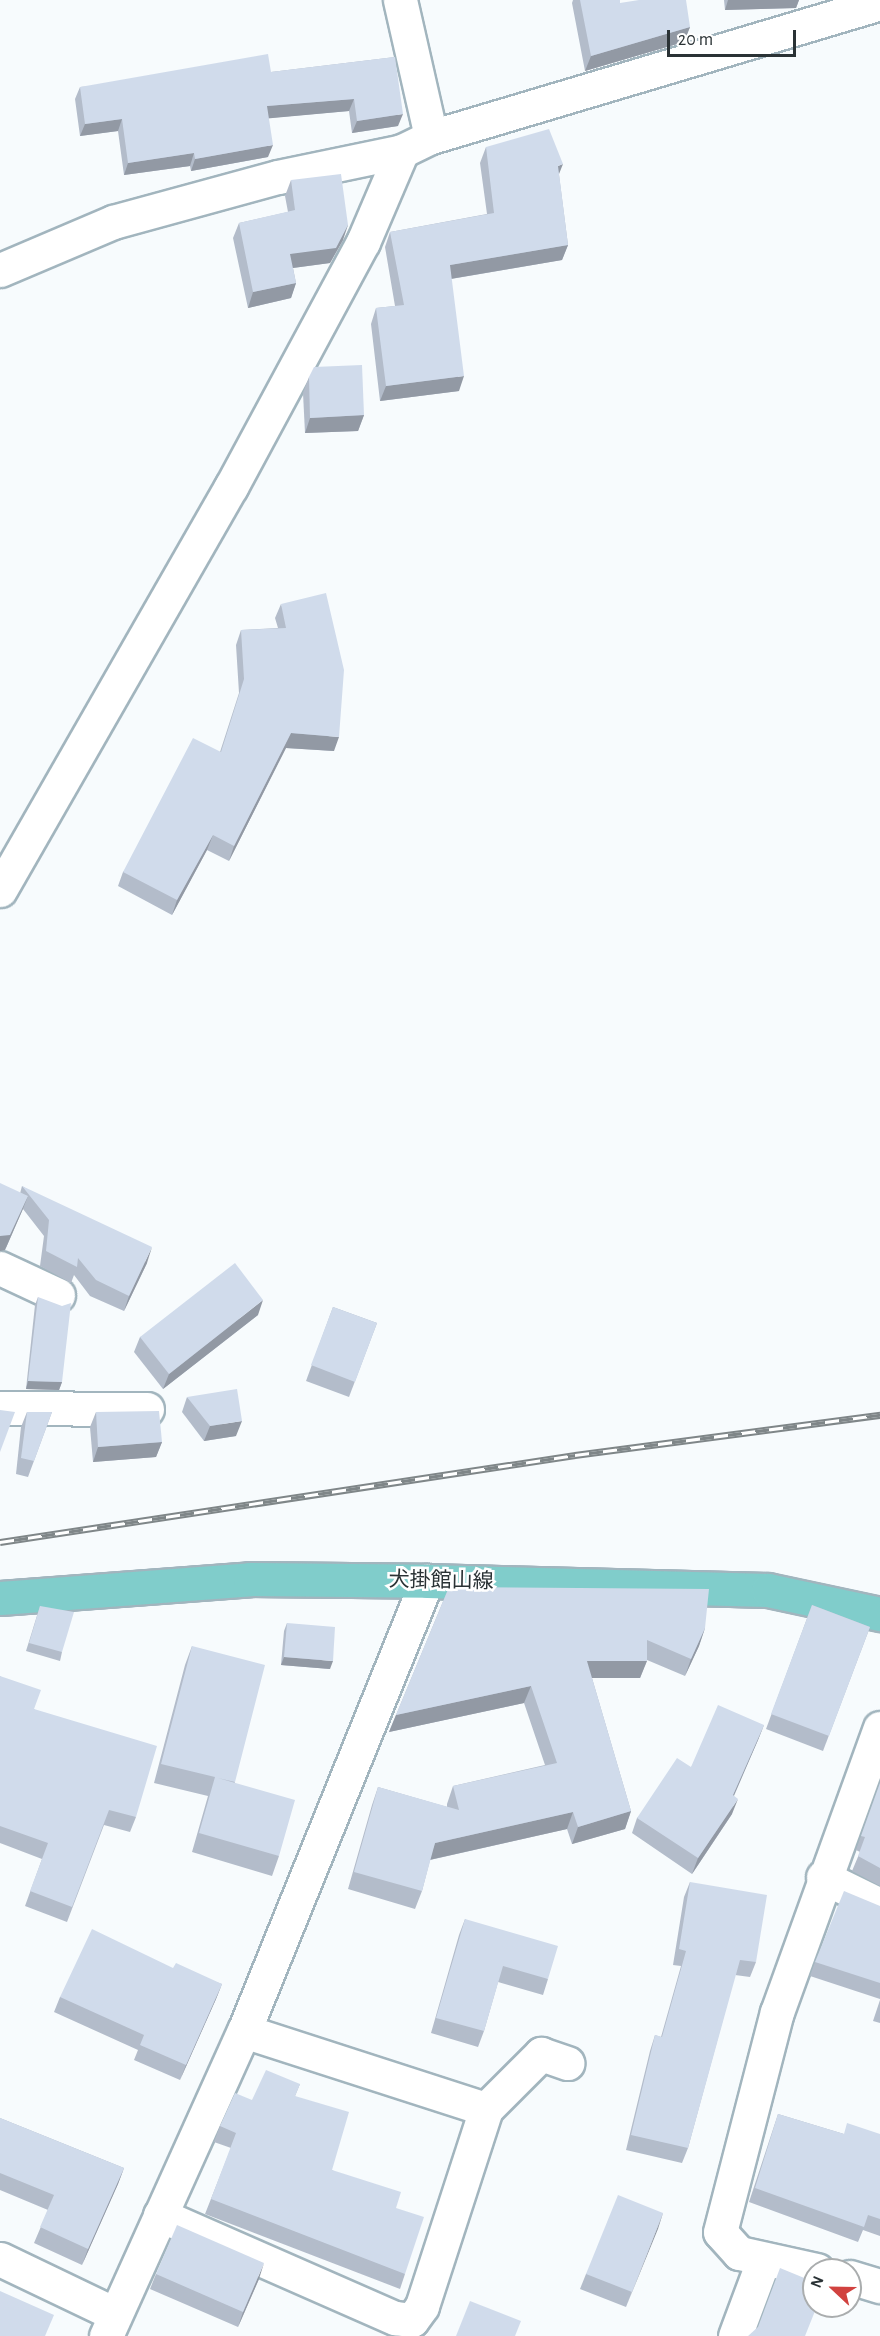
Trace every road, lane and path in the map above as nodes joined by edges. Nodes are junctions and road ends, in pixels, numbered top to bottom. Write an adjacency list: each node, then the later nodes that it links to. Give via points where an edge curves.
1 (400, 0): 3 (street)
2 (880, 3): 3 (street)
3 (431, 137): 4 (street)
4 (402, 151): 5 (street, via 278,177 113,222); 6 (street, via 363,242 247,457)
5 (0, 270)
6 (0, 890)
7 (0, 1268): 8 (street)
8 (58, 1295)
9 (0, 1408): 10 (street)
10 (147, 1409)
11 (427, 1581): 12 (main road, 犬掛館山線, via 250,1579); 13 (main road, 犬掛館山線, via 768,1590); 17 (street)
12 (0, 1598)
13 (880, 1614)
14 (880, 1728): 15 (street)
15 (823, 1877): 16 (street); 22 (street, via 746,2119 720,2232 739,2253)
16 (880, 1905)
17 (244, 2031): 19 (street); 20 (street)
18 (567, 2063): 19 (street, via 541,2054)
19 (486, 2109): 20 (street, via 422,2306 412,2319 395,2318)
20 (160, 2215): 26 (street)
21 (0, 2259): 26 (street)
22 (762, 2261): 23 (street); 27 (street)
23 (802, 2268)
24 (862, 2281): 25 (street)
25 (880, 2286)
26 (110, 2325)
27 (735, 2336)

